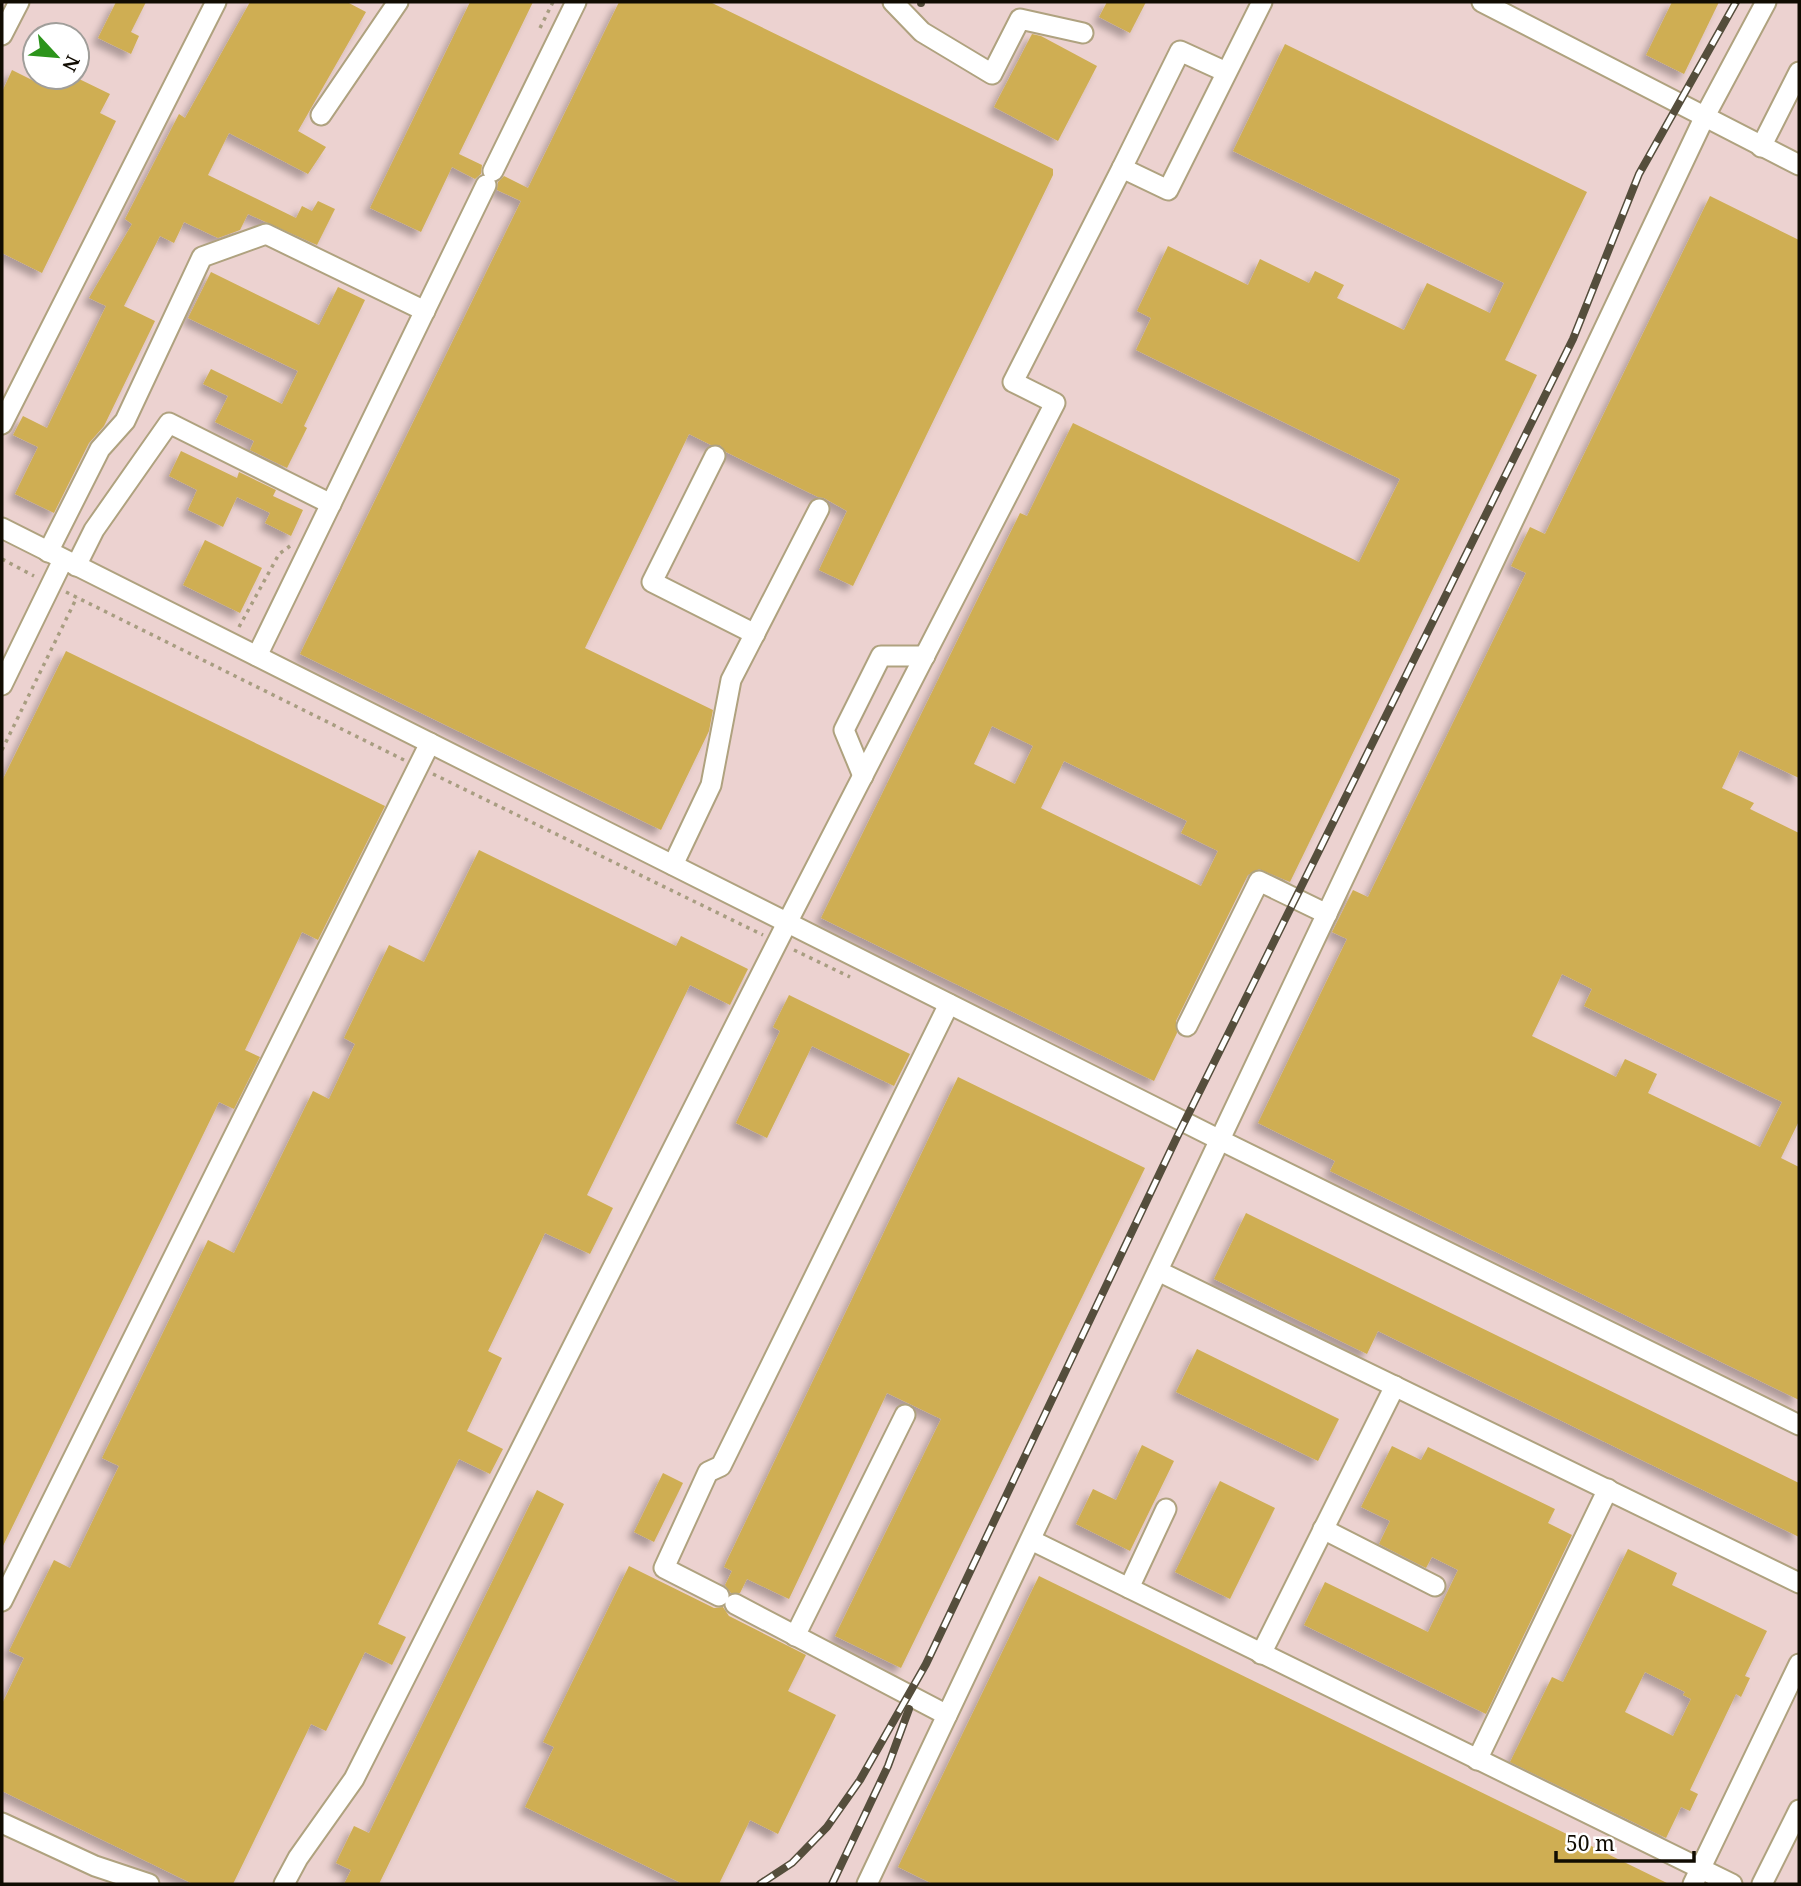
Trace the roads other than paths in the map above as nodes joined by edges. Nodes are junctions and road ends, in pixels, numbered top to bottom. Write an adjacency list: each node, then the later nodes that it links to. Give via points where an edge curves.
1 (19, 2): 10 (lane)
2 (216, 2): 19 (lane)
3 (398, 2): 13 (lane)
4 (576, 2): 18 (lane)
5 (893, 2): 9 (lane, via 922,32 992,74 1020,19)
6 (1262, 2): 11 (lane)
7 (1482, 2): 14 (lane)
8 (1766, 2): 14 (lane)
9 (1083, 33)
10 (2, 35)
11 (1226, 72): 17 (lane, via 1180,51); 17 (lane, via 1168,190)
12 (1799, 72): 15 (lane)
13 (321, 115)
14 (1705, 116): 15 (lane); 32 (lane)
15 (1761, 147): 16 (lane)
16 (1799, 165)
17 (1122, 168): 27 (lane, via 1013,382 1055,403)
18 (425, 311): 21 (lane); 24 (lane, via 266,234 202,257 125,421 100,449)
19 (2, 424)
20 (715, 456): 25 (lane, via 652,582)
21 (331, 504): 24 (lane, via 169,423 94,530); 26 (lane)
22 (819, 509): 25 (lane)
23 (2, 528): 24 (lane)
24 (62, 560): 26 (lane); 28 (lane)
25 (755, 634): 31 (lane, via 731,680 711,785)
26 (257, 656): 29 (lane)
27 (925, 656): 30 (lane); 30 (lane, via 881,656 844,730)
28 (2, 685)
29 (430, 743): 31 (lane); 48 (lane)
30 (863, 776): 33 (lane)
31 (673, 865): 33 (lane)
32 (1327, 914): 35 (lane, via 1259,881); 36 (lane)
33 (787, 923): 34 (lane); 58 (lane, via 354,1779)
34 (948, 1004): 36 (lane); 49 (lane, via 721,1466 708,1472 664,1568)
35 (1187, 1026)
36 (1220, 1140): 37 (lane); 40 (lane)
37 (1158, 1271): 38 (lane); 44 (lane)
38 (1395, 1386): 41 (lane); 43 (lane)
39 (905, 1415): 49 (lane)
40 (1799, 1425)
41 (1608, 1489): 45 (lane); 53 (lane)
42 (1167, 1509): 47 (lane)
43 (1324, 1530): 46 (lane); 50 (lane)
44 (1031, 1540): 47 (lane); 52 (lane)
45 (1799, 1583)
46 (1435, 1586)
47 (1129, 1588): 50 (lane)
48 (2, 1601)
49 (795, 1636): 52 (lane)
50 (1261, 1654): 53 (lane)
51 (1799, 1664): 56 (lane)
52 (947, 1715): 59 (lane)
53 (1477, 1760): 56 (lane)
54 (1799, 1810): 61 (lane)
55 (2, 1823): 57 (lane, via 95,1866)
56 (1696, 1877): 60 (lane)
57 (149, 1884)
58 (284, 1884)
59 (867, 1884)
60 (1732, 1884)
61 (1762, 1884)

